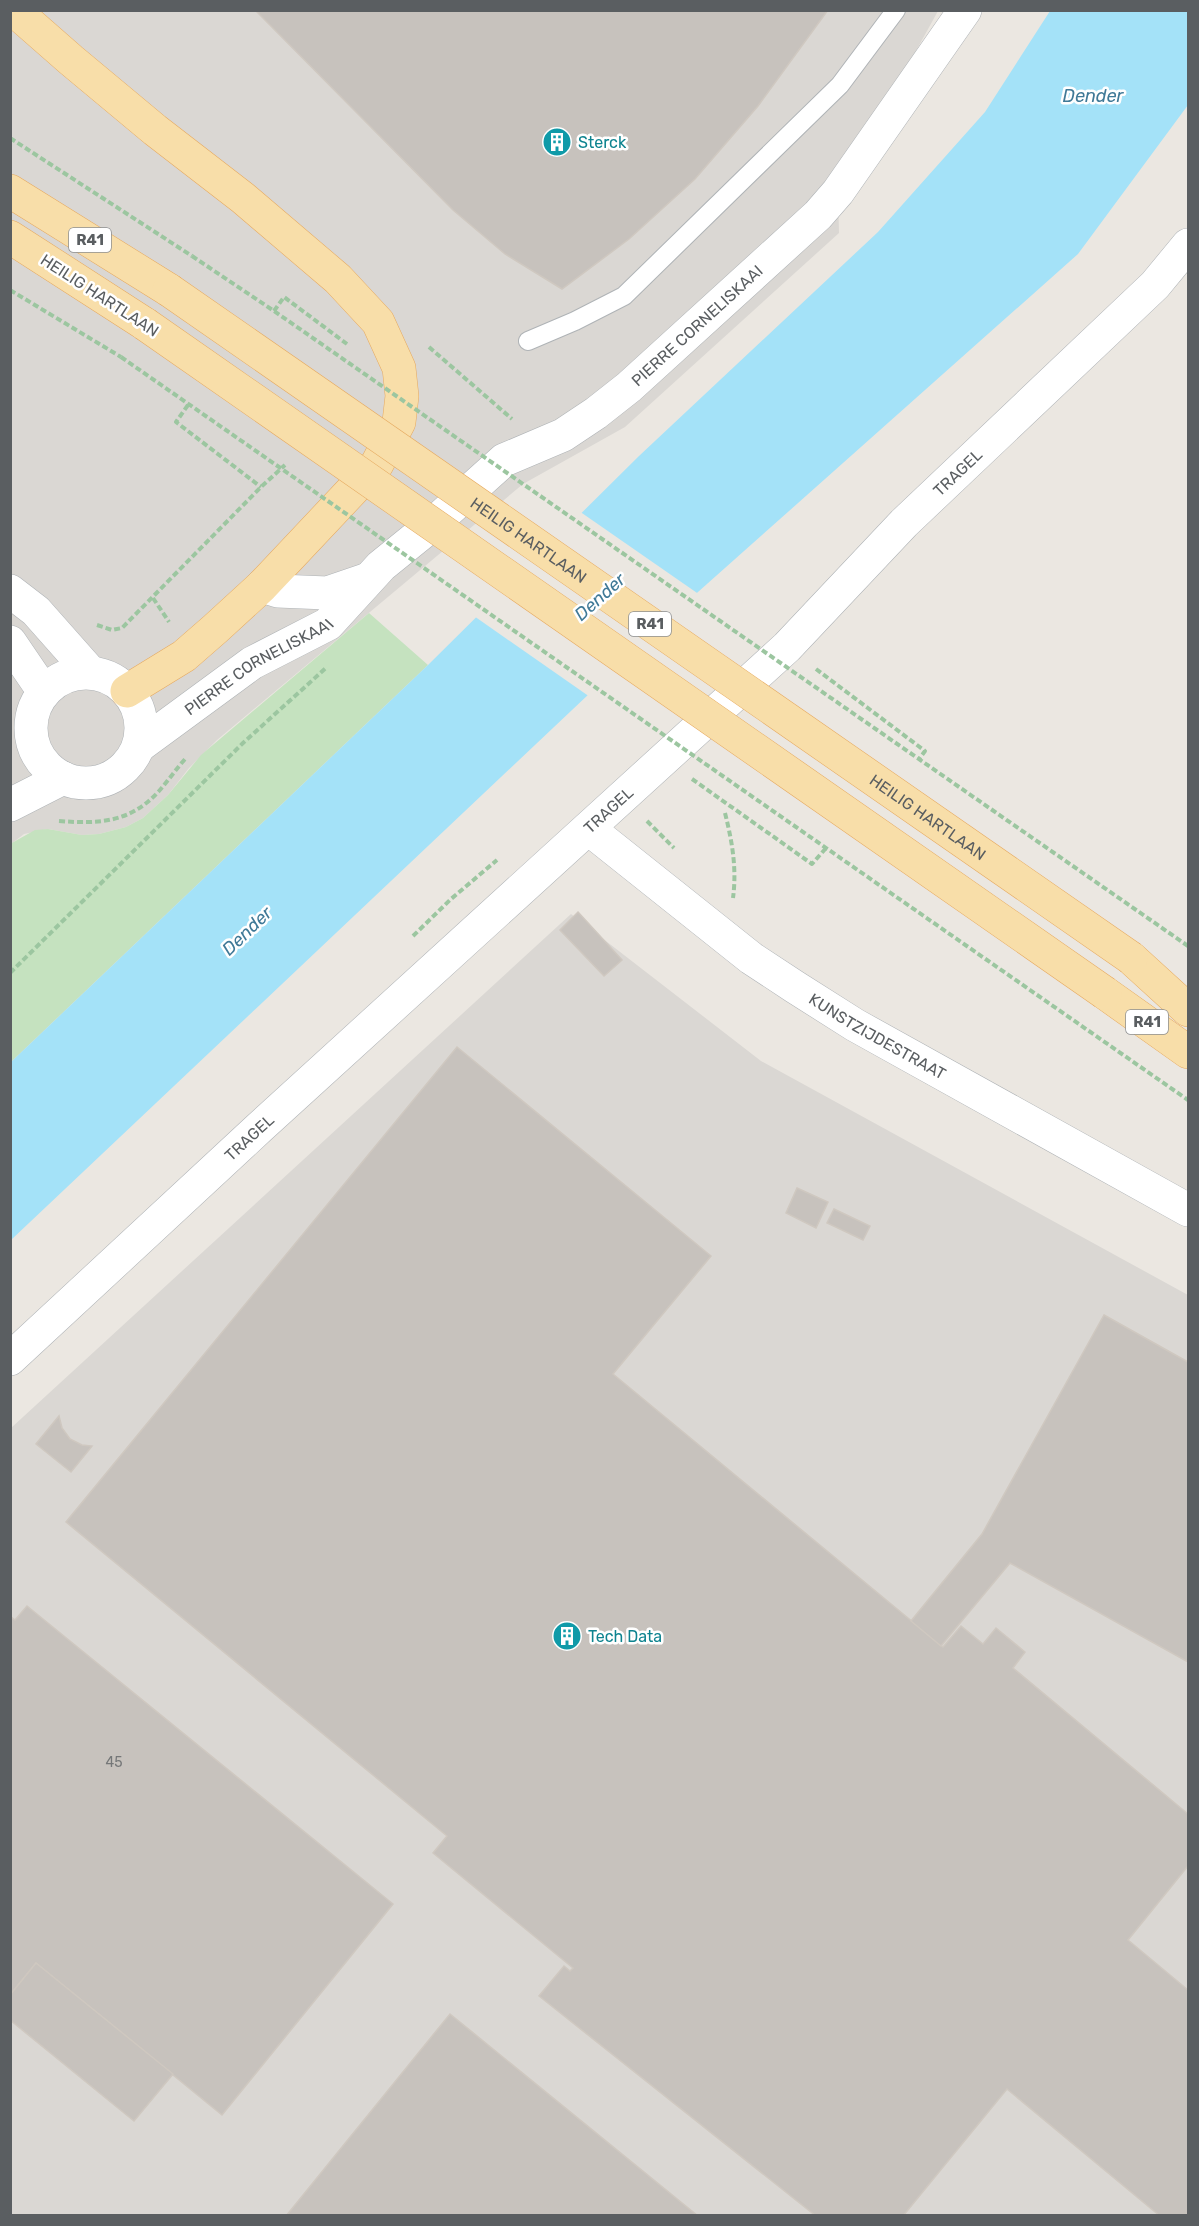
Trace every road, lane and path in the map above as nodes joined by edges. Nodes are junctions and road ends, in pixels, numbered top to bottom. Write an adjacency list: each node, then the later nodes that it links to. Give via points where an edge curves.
1 (14, 10): 14 (main road, via 338,279 378,322 397,361 402,396 399,422 377,464)
2 (896, 10): 10 (lane, via 840,85 624,296)
3 (965, 10): 13 (street, PIERRE CORNELISKAAI, via 818,215 629,387 563,435 504,460)
4 (10, 138): 9 (path, bridge)
5 (10, 191): 36 (main road, HEILIG HARTLAAN / R41, bridge, via 169,290 1131,958)
6 (10, 237): 37 (main road, HEILIG HARTLAAN / R41, bridge, via 145,324)
7 (1188, 245): 18 (street, TRAGEL, via 1155,285 904,523)
8 (10, 290): 12 (path, bridge, via 121,357)
9 (274, 312): 11 (path, via 284,297); 25 (path, bridge)
10 (528, 341)
11 (349, 345)
12 (188, 405): 16 (path, via 176,422 261,487 122,628 112,630); 32 (path, bridge)
13 (369, 579): 14 (street, PIERRE CORNELISKAAI, via 327,593 278,591); 23 (street, PIERRE CORNELISKAAI, via 327,624 252,663)
14 (262, 586): 21 (main road, via 184,656)
15 (10, 591): 20 (street, via 36,611)
16 (91, 622)
17 (10, 642): 22 (street)
18 (787, 647): 25 (path, via 925,751); 26 (street, TRAGEL)
19 (331, 663): 35 (path, via 243,743)
20 (90, 672): 21 (street, via 111,678); 22 (street, via 57,680)
21 (127, 691): 23 (street, via 138,709 142,730)
22 (29, 716): 27 (street, via 36,751 47,767)
23 (139, 746): 27 (street, via 121,771 108,778 93,783)
24 (192, 752): 30 (path, via 158,792 126,815 93,823)
25 (919, 759): 34 (path, bridge)
26 (664, 760): 31 (street, TRAGEL); 32 (path, via 812,864)
27 (63, 778): 28 (street)
28 (10, 805)
29 (725, 813): 33 (path, via 736,881)
30 (53, 820)
31 (589, 829): 39 (street, KUNSTZIJDESTRAAT, via 751,958 795,987 855,1025); 40 (street, TRAGEL)
32 (827, 847): 38 (path, bridge)
33 (732, 905)
34 (1188, 946)
35 (10, 973)
36 (1188, 1010)
37 (1188, 1052)
38 (1188, 1100)
39 (1188, 1210)
40 (10, 1359)

